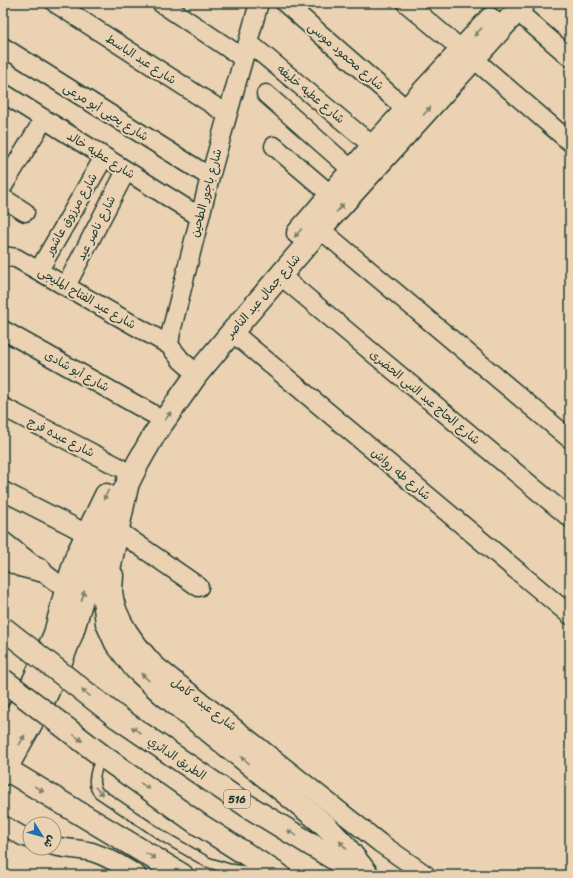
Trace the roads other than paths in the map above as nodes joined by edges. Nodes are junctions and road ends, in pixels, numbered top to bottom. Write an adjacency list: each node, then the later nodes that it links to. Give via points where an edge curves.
1 (55, 3): 14 (street, شارع عبد الباسط)
2 (161, 3): 8 (street, شارع عطيه خليفه)
3 (259, 3): 8 (street, شارع باجور الطحين)
4 (285, 3): 13 (street, شارع محمود موسى)
5 (406, 3): 9 (street)
6 (515, 6): 9 (main road, شارع جمال عبد الناصر); 10 (street)
7 (3, 47): 22 (street, شارع يحيى أبو مرعى)
8 (245, 50): 14 (street, شارع باجور الطحين); 18 (street, شارع عطيه خليفه)
9 (468, 54): 13 (main road, شارع جمال عبد الناصر); 16 (street); 28 (main road, شارع جمال عبد الناصر, one-way to 9)
10 (570, 57)
11 (3, 93): 15 (street, شارع عطيه خالد)
12 (266, 94): 20 (street)
13 (406, 109): 18 (main road, شارع جمال عبد الناصر)
14 (227, 114): 22 (street, شارع باجور الطحين)
15 (44, 119): 19 (street, شارع عطيه خالد); 23 (street)
16 (570, 142)
17 (274, 146): 24 (street)
18 (373, 146): 20 (main road, شارع جمال عبد الناصر)
19 (104, 157): 21 (street, شارع عطيه خالد); 30 (street, شارع مرزوق عاشور)
20 (352, 170): 24 (main road, شارع جمال عبد الناصر)
21 (126, 171): 27 (street, شارع عطيه خالد); 32 (street, شارع ناصر عيد)
22 (210, 177): 27 (street, شارع باجور الطحين)
23 (3, 186)
24 (330, 194): 36 (main road, شارع جمال عبد الناصر, one-way to 36)
25 (3, 198): 26 (street)
26 (25, 212)
27 (200, 216): 35 (street, شارع باجور الطحين)
28 (320, 229): 31 (main road, شارع جمال عبد الناصر); 39 (street)
29 (3, 256): 30 (street, شارع عبد الفتاح المليجى, via 16,258)
30 (39, 270): 32 (street, شارع عبد الفتاح المليجى)
31 (281, 276): 34 (main road, شارع جمال عبد الناصر); 42 (street, شارع الحاج عبد النبى الحضرى)
32 (66, 286): 35 (street, شارع عبد الفتاح المليجى)
33 (3, 330): 38 (street, شارع أبو شادى)
34 (232, 332): 36 (main road, شارع جمال عبد الناصر); 50 (street, شارع طه رواش)
35 (169, 345): 36 (street)
36 (192, 370): 38 (main road, شارع جمال عبد الناصر); 40 (main road, شارع جمال عبد الناصر, one-way to 36, via 154,435)
37 (3, 408): 40 (street, شارع عبده فرج)
38 (151, 413): 40 (main road, شارع جمال عبد الناصر)
39 (570, 439)
40 (129, 471): 43 (street, شارع عبده كامل); 44 (main road, شارع جمال عبد الناصر, one-way to 44); 52 (main road, شارع جمال عبد الناصر, one-way to 40); 64 (main road, one-way to 40, via 325,825 162,693 135,668 116,643 107,623 104,600)
41 (3, 491): 44 (street)
42 (570, 518)
43 (120, 533): 48 (street); 65 (street, شارع عبده كامل, via 114,574 117,608 138,646 155,665 380,844)
44 (86, 534): 49 (main road, شارع جمال عبد الناصر)
45 (3, 541): 47 (street)
46 (3, 557): 47 (main road)
47 (40, 570): 49 (street)
48 (199, 587)
49 (66, 590): 52 (main road, شارع جمال عبد الناصر)
50 (570, 615)
51 (3, 628): 63 (main road, الطريق الدائري / 516, one-way to 51, bridge, via 246,805 117,717)
52 (64, 634): 54 (main road); 56 (main road, one-way to 52, via 42,704 58,669)
53 (3, 680): 55 (main road, one-way to 55, bridge)
54 (3, 737)
55 (101, 755): 60 (main road, one-way to 60, via 197,822); 60 (lane, one-way to 60, via 94,782 96,790 164,837 207,862 219,866)
56 (4, 771): 62 (main road, one-way to 62)
57 (3, 825): 58 (street)
58 (22, 836)
59 (62, 848): 61 (street, via 91,852 114,861)
60 (278, 874)
61 (137, 875)
62 (182, 875)
63 (361, 875)
64 (368, 875)
65 (426, 875)

